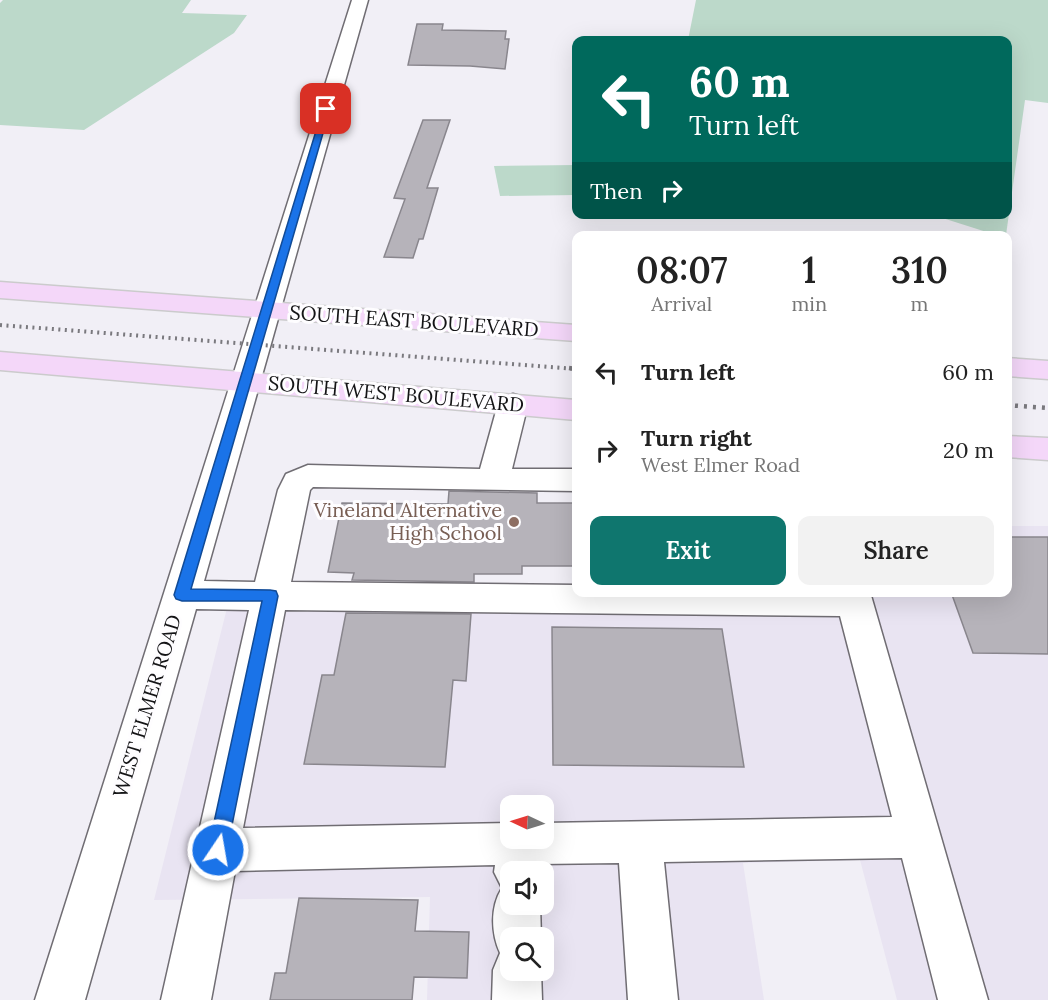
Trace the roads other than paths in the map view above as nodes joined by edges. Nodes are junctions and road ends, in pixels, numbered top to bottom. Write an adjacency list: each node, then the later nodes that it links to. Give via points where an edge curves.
1 (360, 0): 3 (street, WEST ELMER ROAD)
2 (0, 290): 3 (main road, SOUTH EAST BOULEVARD)
3 (262, 326): 4 (main road, SOUTH EAST BOULEVARD); 8 (street, WEST ELMER ROAD)
4 (572, 333)
5 (0, 361): 8 (main road, SOUTH WEST BOULEVARD)
6 (1012, 367): 7 (main road)
7 (1048, 370)
8 (245, 382): 9 (main road, SOUTH WEST BOULEVARD); 15 (street, WEST ELMER ROAD)
9 (513, 404): 10 (main road, SOUTH WEST BOULEVARD); 13 (street)
10 (572, 410)
11 (1012, 446): 12 (main road)
12 (1048, 449)
13 (494, 480): 14 (street); 16 (street, via 308,476 297,482 294,490)
14 (572, 480)
15 (182, 595): 16 (street); 24 (street, WEST ELMER ROAD)
16 (270, 596): 17 (street); 21 (street)
17 (572, 597)
18 (853, 597): 19 (street)
19 (918, 837): 20 (street); 28 (street)
20 (640, 842): 22 (street); 27 (street)
21 (218, 850): 22 (street); 25 (street)
22 (517, 858)
23 (517, 981): 26 (street)
24 (60, 1000)
25 (186, 1000)
26 (517, 1000)
27 (653, 1000)
28 (963, 1000)

